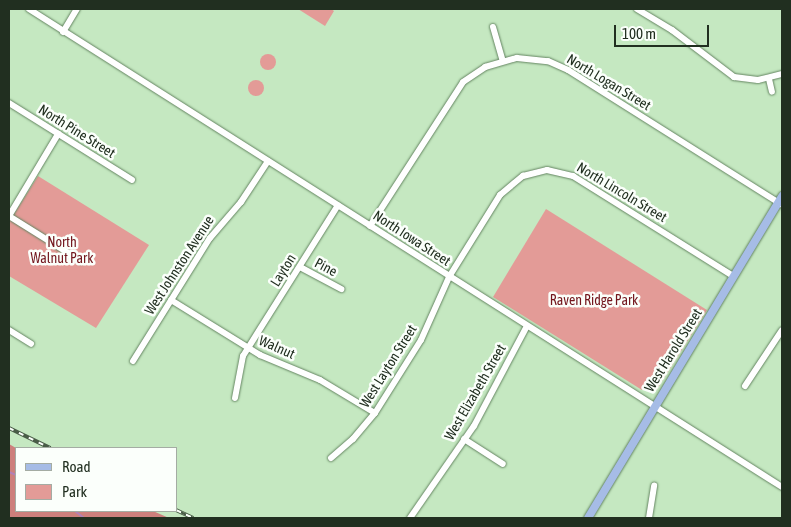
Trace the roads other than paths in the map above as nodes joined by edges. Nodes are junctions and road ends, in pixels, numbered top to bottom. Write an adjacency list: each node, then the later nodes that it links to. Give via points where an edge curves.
1 (29, 9): 5 (street, North Iowa Street)
2 (77, 9): 5 (street)
3 (637, 9): 8 (street, via 672,30 734,77)
4 (493, 27): 6 (street)
5 (63, 32): 12 (street, North Iowa Street)
6 (503, 61): 14 (street, North Logan Street, via 531,58 561,66); 17 (street, North Logan Street, via 477,71 453,94)
7 (782, 74): 8 (street)
8 (769, 79): 9 (street)
9 (772, 92)
10 (9, 103): 11 (street, North Pine Street)
11 (58, 134): 13 (street, North Pine Street); 16 (street)
12 (268, 161): 15 (street, North Iowa Street); 23 (street, West Johnston Avenue, via 241,202 210,238)
13 (132, 180)
14 (781, 201): 20 (main road, West Harold Street)
15 (338, 205): 17 (street, North Iowa Street); 19 (street, Layton)
16 (9, 216): 18 (street)
17 (370, 226): 21 (street, North Iowa Street)
18 (81, 261)
19 (300, 267): 22 (street, Pine); 28 (street, Layton)
20 (733, 276): 21 (street, North Lincoln Street, via 578,179 563,172 547,170 523,176 504,190); 32 (main road, West Harold Street)
21 (449, 277): 24 (street, North Iowa Street); 33 (street, West Layton Street, via 421,340)
22 (341, 289)
23 (171, 300): 28 (street, Walnut); 29 (street, West Johnston Avenue)
24 (527, 326): 32 (street, North Iowa Street); 34 (street, West Elizabeth Street)
25 (9, 330): 27 (street)
26 (782, 330): 30 (street)
27 (31, 344)
28 (248, 348): 31 (street, Layton, via 238,373); 33 (street, Walnut, via 320,380)
29 (133, 361)
30 (745, 386)
31 (235, 398)
32 (653, 406): 38 (street, North Iowa Street); 40 (main road, West Harold Street)
33 (375, 413): 35 (street, West Layton Street)
34 (464, 439): 36 (street); 39 (street, West Elizabeth Street)
35 (331, 458)
36 (503, 464)
37 (654, 485): 41 (street)
38 (782, 487)
39 (410, 518)
40 (588, 518)
41 (649, 518)

